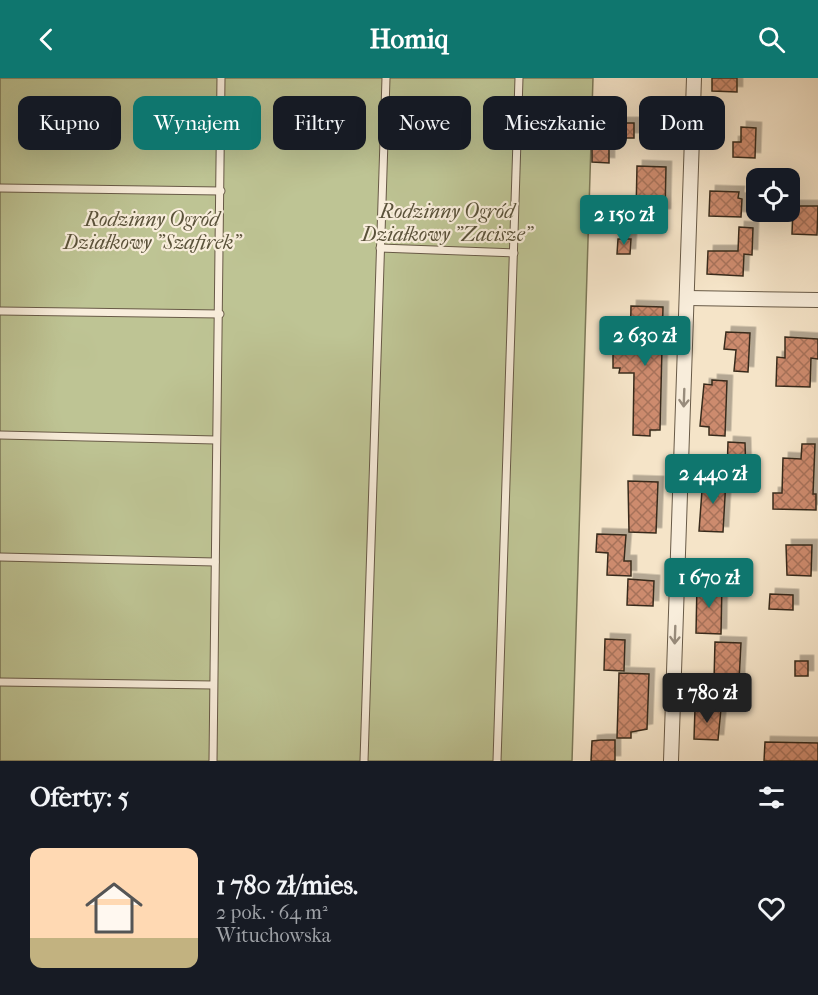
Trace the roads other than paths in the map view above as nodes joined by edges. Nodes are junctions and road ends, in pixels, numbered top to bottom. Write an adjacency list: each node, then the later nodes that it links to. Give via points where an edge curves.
1 (221, 78): 6 (lane)
2 (386, 78): 7 (lane)
3 (519, 78): 8 (lane)
4 (694, 78): 9 (street)
5 (0, 188): 6 (lane)
6 (221, 191): 12 (lane)
7 (380, 248): 8 (lane); 20 (lane)
8 (513, 253): 21 (lane)
9 (688, 298): 10 (street); 22 (street, one-way to 22)
10 (818, 300)
11 (0, 311): 12 (lane)
12 (220, 314): 14 (lane)
13 (0, 435): 14 (lane)
14 (216, 440): 16 (lane)
15 (0, 558): 16 (lane)
16 (215, 562): 18 (lane)
17 (0, 682): 18 (lane)
18 (213, 685): 19 (lane)
19 (213, 761)
20 (364, 761)
21 (497, 761)
22 (671, 761)

